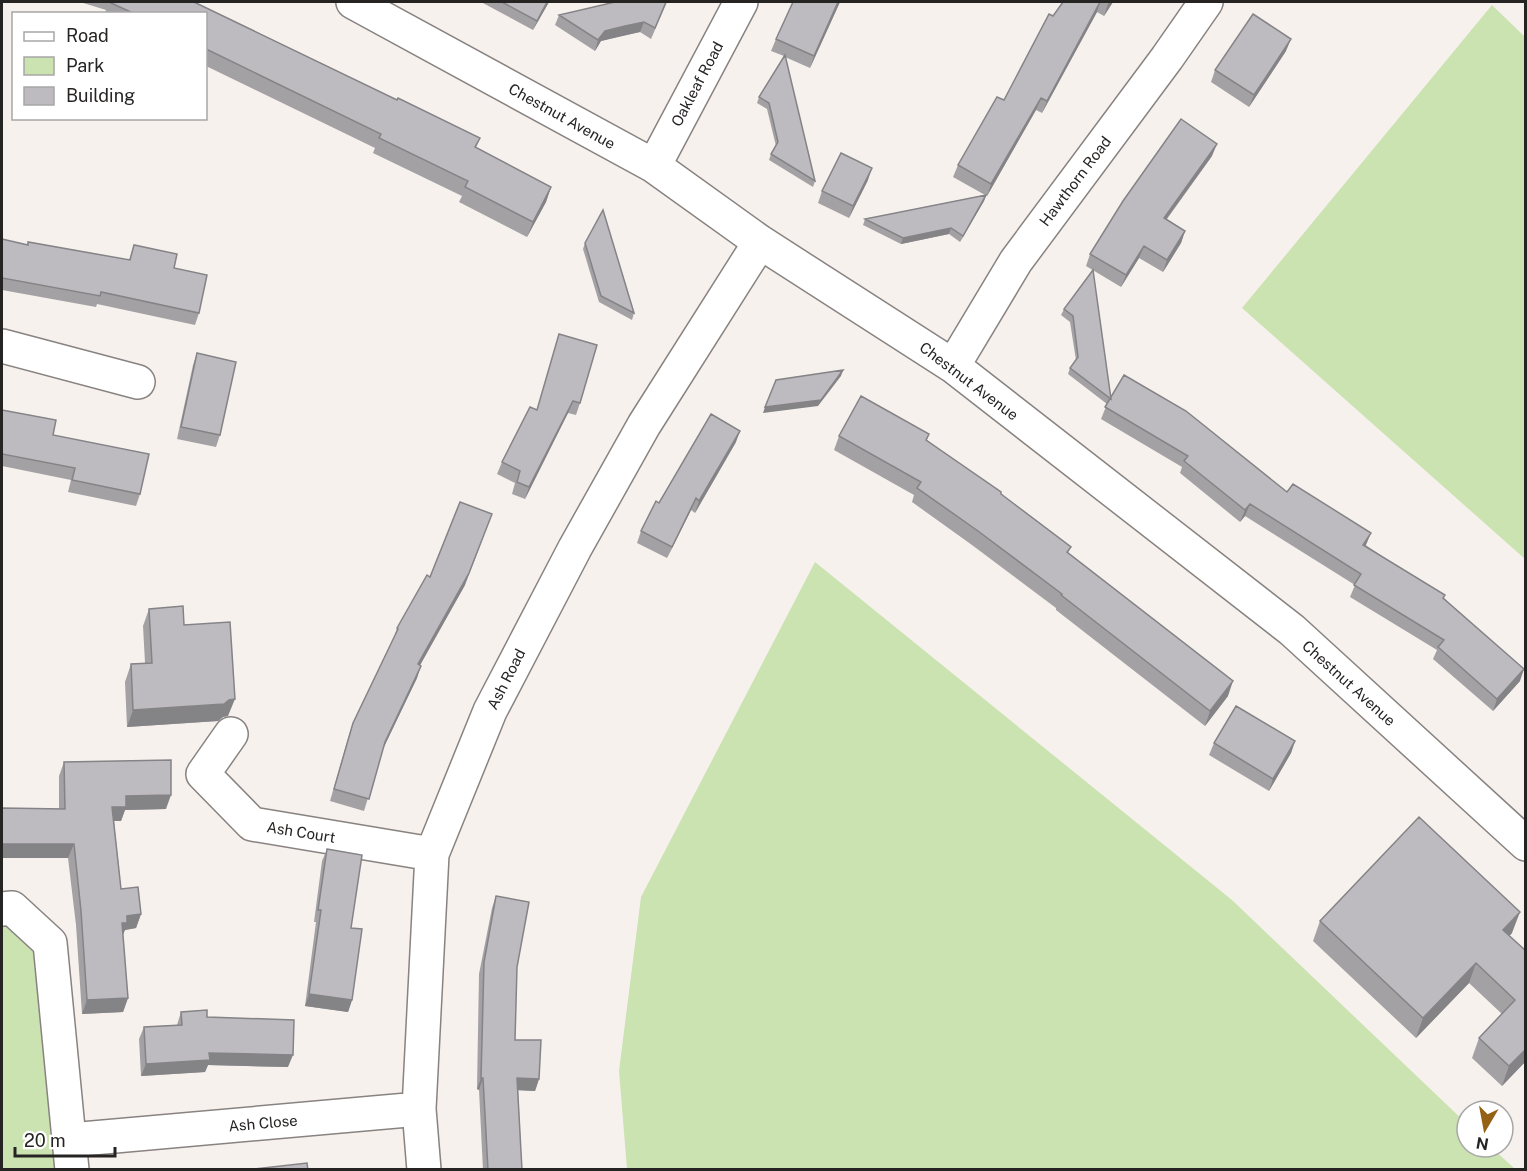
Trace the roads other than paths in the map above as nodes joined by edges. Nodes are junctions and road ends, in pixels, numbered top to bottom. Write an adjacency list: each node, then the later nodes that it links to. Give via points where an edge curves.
1 (353, 2): 4 (street, Chestnut Avenue)
2 (741, 2): 4 (street, Oakleaf Road)
3 (1206, 2): 7 (street, Hawthorn Road, via 1016,261)
4 (654, 166): 5 (street, Chestnut Avenue)
5 (760, 242): 7 (street, Chestnut Avenue); 11 (street, Ash Road, via 644,424 575,548 490,711)
6 (2, 346): 8 (street)
7 (953, 366): 10 (street, Chestnut Avenue, via 1292,630)
8 (138, 382)
9 (231, 734): 11 (street, Ash Court, via 203,774 252,825)
10 (1526, 844)
11 (432, 854): 13 (street, Ash Road)
12 (2, 909): 14 (street, Ash Close, via 12,908 50,943)
13 (419, 1109): 14 (street, Ash Close); 15 (street, Ash Road)
14 (71, 1155)
15 (424, 1170)

